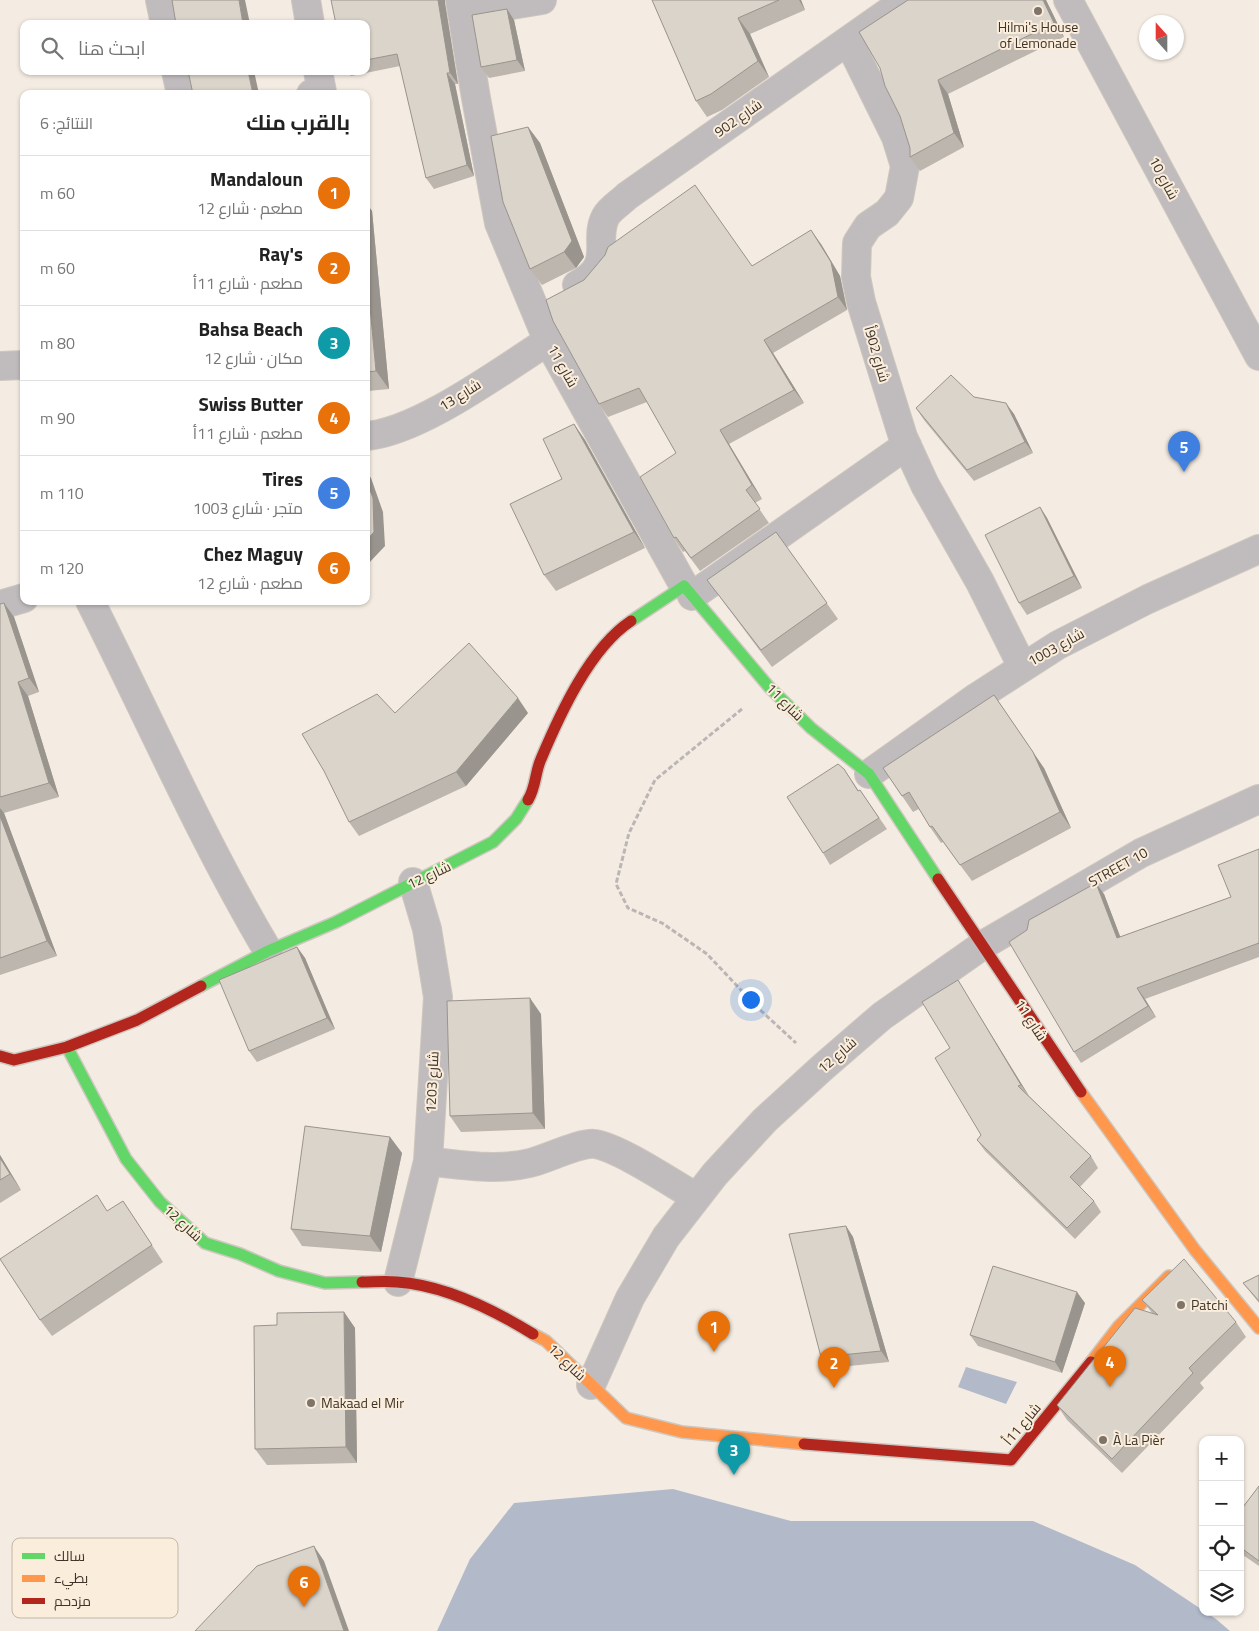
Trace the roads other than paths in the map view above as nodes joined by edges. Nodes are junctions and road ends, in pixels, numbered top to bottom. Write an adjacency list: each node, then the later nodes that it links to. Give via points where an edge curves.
1 (160, 0): 7 (street)
2 (306, 0): 8 (street)
3 (542, 0): 6 (street)
4 (910, 0): 9 (street, شارع 902)
5 (1068, 0): 16 (street, شارع 10)
6 (461, 6): 14 (street, شارع 11, via 500,223)
7 (164, 20)
8 (309, 20)
9 (849, 42): 14 (street, شارع 902, via 627,196 606,215 602,259 586,280); 20 (street, شارع 902أ, via 896,137 905,166 899,198 868,226 857,243 856,277 888,393)
10 (177, 75): 12 (street)
11 (319, 75): 13 (street)
12 (180, 90)
13 (322, 90)
14 (534, 307): 15 (street, شارع 11)
15 (548, 341): 19 (street, شارع 13, via 429,415 382,435); 22 (street, شارع 11)
16 (1259, 356)
17 (20, 365): 18 (street)
18 (0, 366)
19 (370, 436)
20 (907, 445): 22 (street); 26 (street, شارع 902أ)
21 (1259, 548): 26 (street, شارع 1003, via 1148,599)
22 (688, 591): 27 (street, شارع 11, via 769,687 811,728); 29 (street, شارع 12, via 622,627 582,674 540,760 532,794 516,819 493,842)
23 (20, 599): 24 (street)
24 (0, 605)
25 (92, 605): 31 (street, via 191,810 235,896)
26 (1022, 666): 27 (street, شارع 1003)
27 (869, 774): 30 (street, شارع 11)
28 (1259, 798): 30 (street, STREET 10, via 1141,853)
29 (413, 882): 31 (street, شارع 12, via 336,922); 34 (street, شارع 1203, via 427,929 438,997)
30 (983, 945): 35 (street, شارع 12, via 882,1016 823,1067 765,1120); 38 (street, شارع 11, via 1191,1253)
31 (268, 951): 32 (street, شارع 12, via 137,1020)
32 (67, 1047): 33 (street, شارع 12, via 14,1060); 37 (street, شارع 12, via 126,1159 160,1202 205,1244 325,1283)
33 (0, 1056)
34 (428, 1162): 35 (street, via 483,1167 529,1163 582,1145 595,1144); 37 (street, شارع 1203)
35 (696, 1197): 39 (street, شارع 12, via 666,1237 630,1298)
36 (1174, 1271): 39 (street, شارع 11أ, via 1118,1327 1011,1460 682,1432 626,1418)
37 (398, 1282): 39 (street, شارع 12, via 452,1294 499,1313 546,1341)
38 (1259, 1328)
39 (591, 1385)

